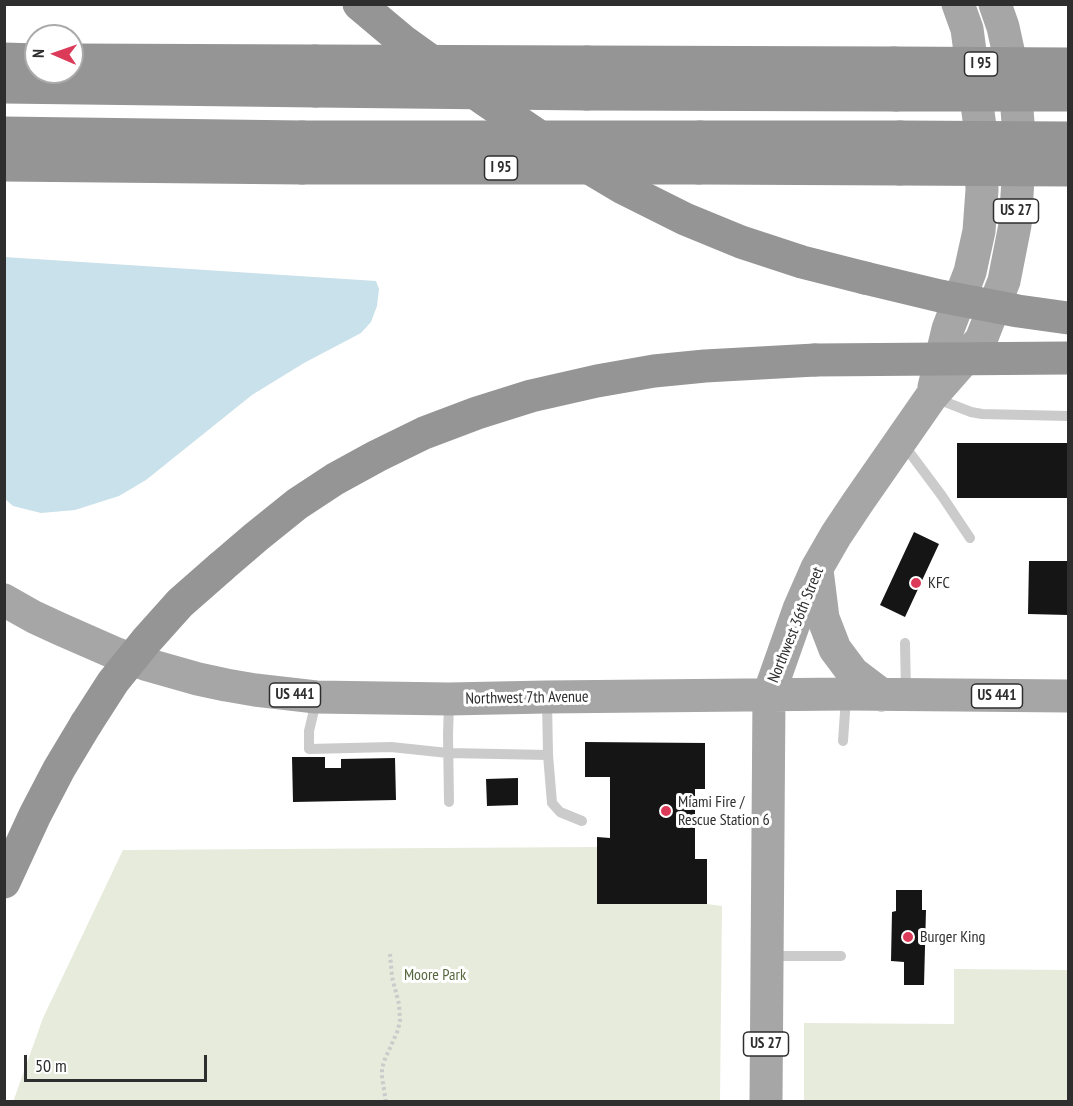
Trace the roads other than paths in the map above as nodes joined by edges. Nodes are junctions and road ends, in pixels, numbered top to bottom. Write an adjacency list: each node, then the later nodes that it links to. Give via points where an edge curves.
1 (358, 4): 17 (highway, bridge, via 403,41 556,148 622,188 686,219 741,242 865,278 940,296)
2 (958, 4): 19 (main road, Northwest 36th Street / US 27, via 967,30 980,127 982,190 970,272 948,329)
3 (995, 4): 19 (main road, Northwest 36th Street / US 27, via 1015,82 1020,150 1015,225 1004,281 981,340)
4 (4, 59): 5 (highway)
5 (24, 60)
6 (84, 61): 8 (highway, I 95)
7 (1068, 64): 9 (highway, I 95, bridge)
8 (315, 76): 9 (highway, I 95, bridge); 10 (highway)
9 (895, 79): 11 (highway, bridge)
10 (4, 87)
11 (1068, 95)
12 (4, 133): 14 (highway, bridge, via 302,136)
13 (1068, 138): 14 (highway, bridge, via 900,137)
14 (700, 153): 15 (highway, I 95, bridge, via 302,168); 16 (highway, I 95, bridge, via 900,169)
15 (4, 165)
16 (1068, 170)
17 (1068, 318)
18 (1068, 358): 38 (highway, bridge, via 815,360 654,371 531,396 424,433 377,456 335,479 256,537 180,603 146,641 113,682 59,769)
19 (932, 397): 20 (lane, via 982,414); 21 (main road, Northwest 36th Street / US 27)
20 (1068, 416)
21 (901, 441): 22 (lane); 23 (main road, Northwest 36th Street / US 27)
22 (970, 538)
23 (817, 568): 26 (main road, Northwest 36th Street / US 27); 28 (main road, via 823,618 835,650 853,673)
24 (4, 600): 30 (main road, Northwest 7th Avenue / US 441, via 88,642 153,667 235,687)
25 (905, 643): 28 (lane)
26 (769, 694): 27 (main road, Northwest 7th Avenue / US 441); 31 (main road, Northwest 7th Avenue / US 441); 39 (main road, Northwest 36th Street / US 27)
27 (846, 694): 28 (main road, Northwest 7th Avenue / US 441); 33 (lane)
28 (894, 695): 29 (main road, Northwest 7th Avenue / US 441)
29 (1068, 696)
30 (316, 697): 32 (main road, Northwest 7th Avenue / US 441); 34 (lane, via 309,749 391,747)
31 (546, 697): 32 (main road, Northwest 7th Avenue / US 441); 35 (lane)
32 (449, 699): 34 (lane)
33 (843, 741)
34 (448, 753): 35 (lane); 36 (lane)
35 (548, 755): 37 (lane, via 552,803 560,812)
36 (449, 802)
37 (582, 821)
38 (4, 882)
39 (767, 956): 40 (lane); 41 (main road, Northwest 36th Street / US 27)
40 (841, 956)
41 (766, 1101)

